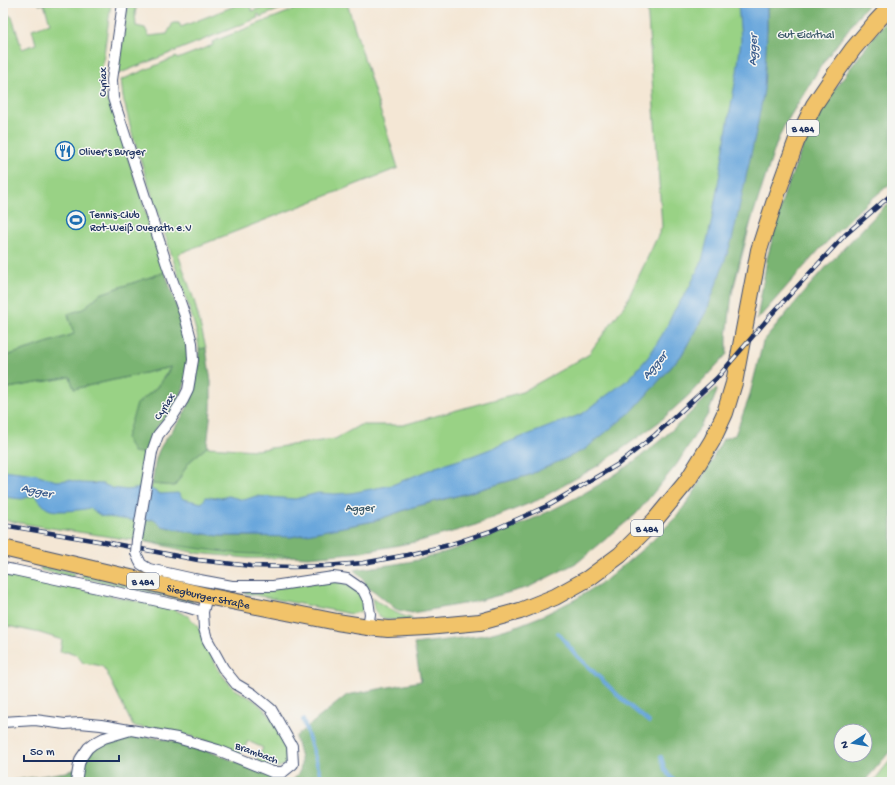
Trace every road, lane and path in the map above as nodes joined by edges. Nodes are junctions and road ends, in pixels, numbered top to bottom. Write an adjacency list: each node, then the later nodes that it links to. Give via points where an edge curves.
1 (123, 3): 7 (street, Cyriax, bridge, via 112,80 113,98 185,316 192,343 193,360 184,400 158,435 152,452 136,553 141,564 149,569 232,586 273,586 333,577 347,579 363,590 368,600)
2 (892, 5): 7 (main road, B 484, via 858,43 835,74 814,106 796,142 759,250 734,383 725,413 712,441 688,480 655,520 620,555 589,578 555,597 520,611 480,622 442,626 388,629)
3 (3, 548): 5 (main road, Siegburger Straße / B 484)
4 (3, 568): 6 (street)
5 (207, 596): 6 (street, Brambach); 7 (main road, Siegburger Straße / B 484)
6 (203, 612): 9 (street, Brambach, via 208,640 222,668 236,684 271,709 292,746 293,764 283,772 272,772 211,748 177,738)
7 (368, 627)
8 (3, 722): 9 (street, Brambach, via 34,720)
9 (131, 730): 10 (street, Brambach, via 92,744 81,758)
10 (76, 782)

